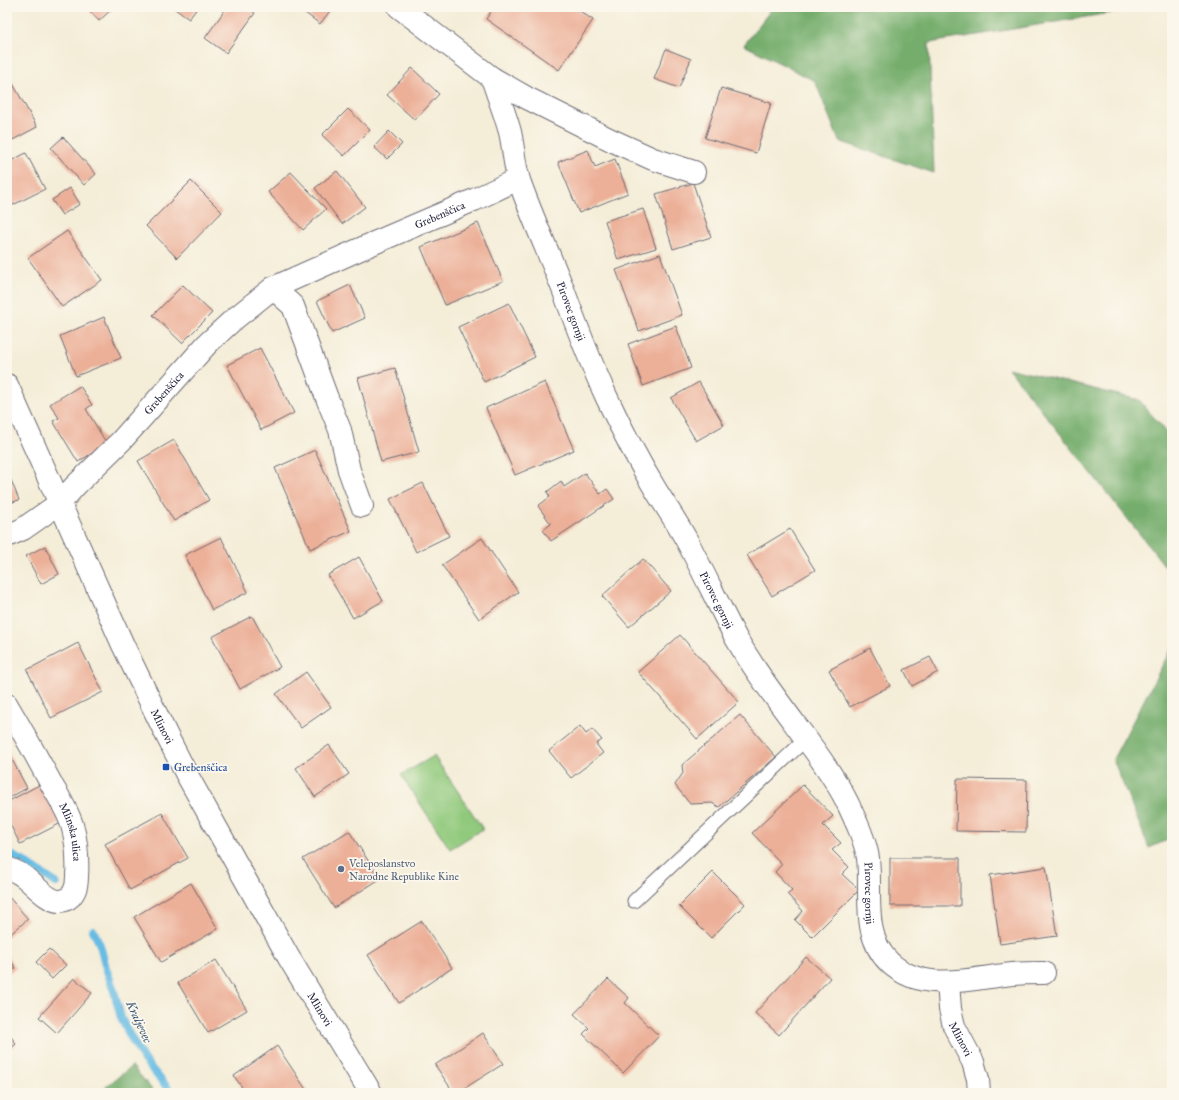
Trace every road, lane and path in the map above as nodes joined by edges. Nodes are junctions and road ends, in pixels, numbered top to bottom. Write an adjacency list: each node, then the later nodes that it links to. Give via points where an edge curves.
1 (399, 7): 2 (street)
2 (492, 78): 3 (street, via 611,140 654,159); 4 (street, Pirovec gornji, via 510,131)
3 (694, 172)
4 (518, 179): 5 (street, Grebenščica); 11 (street, Pirovec gornji, via 606,397 658,494 686,539 737,640)
5 (273, 288): 7 (street, Grebenščica, via 207,344 121,441); 8 (street, via 293,306 340,430 349,470)
6 (7, 385): 7 (street, Mlinovi)
7 (60, 503): 9 (street, via 23,529); 16 (street, Mlinovi, via 142,686 187,775 289,958)
8 (362, 506)
9 (7, 536)
10 (7, 705): 12 (street, Mlinska ulica, via 72,825 78,861 77,885 68,899 54,900 22,875)
11 (806, 739): 13 (lane); 15 (street, Pirovec gornji, via 831,774 859,827 867,856 872,937 880,952 895,967 914,977)
12 (7, 868)
13 (634, 901)
14 (1044, 973): 15 (street, Pirovec gornji)
15 (948, 982): 17 (street, Mlinovi, via 954,1026 973,1062)
16 (371, 1093)
17 (979, 1093)

